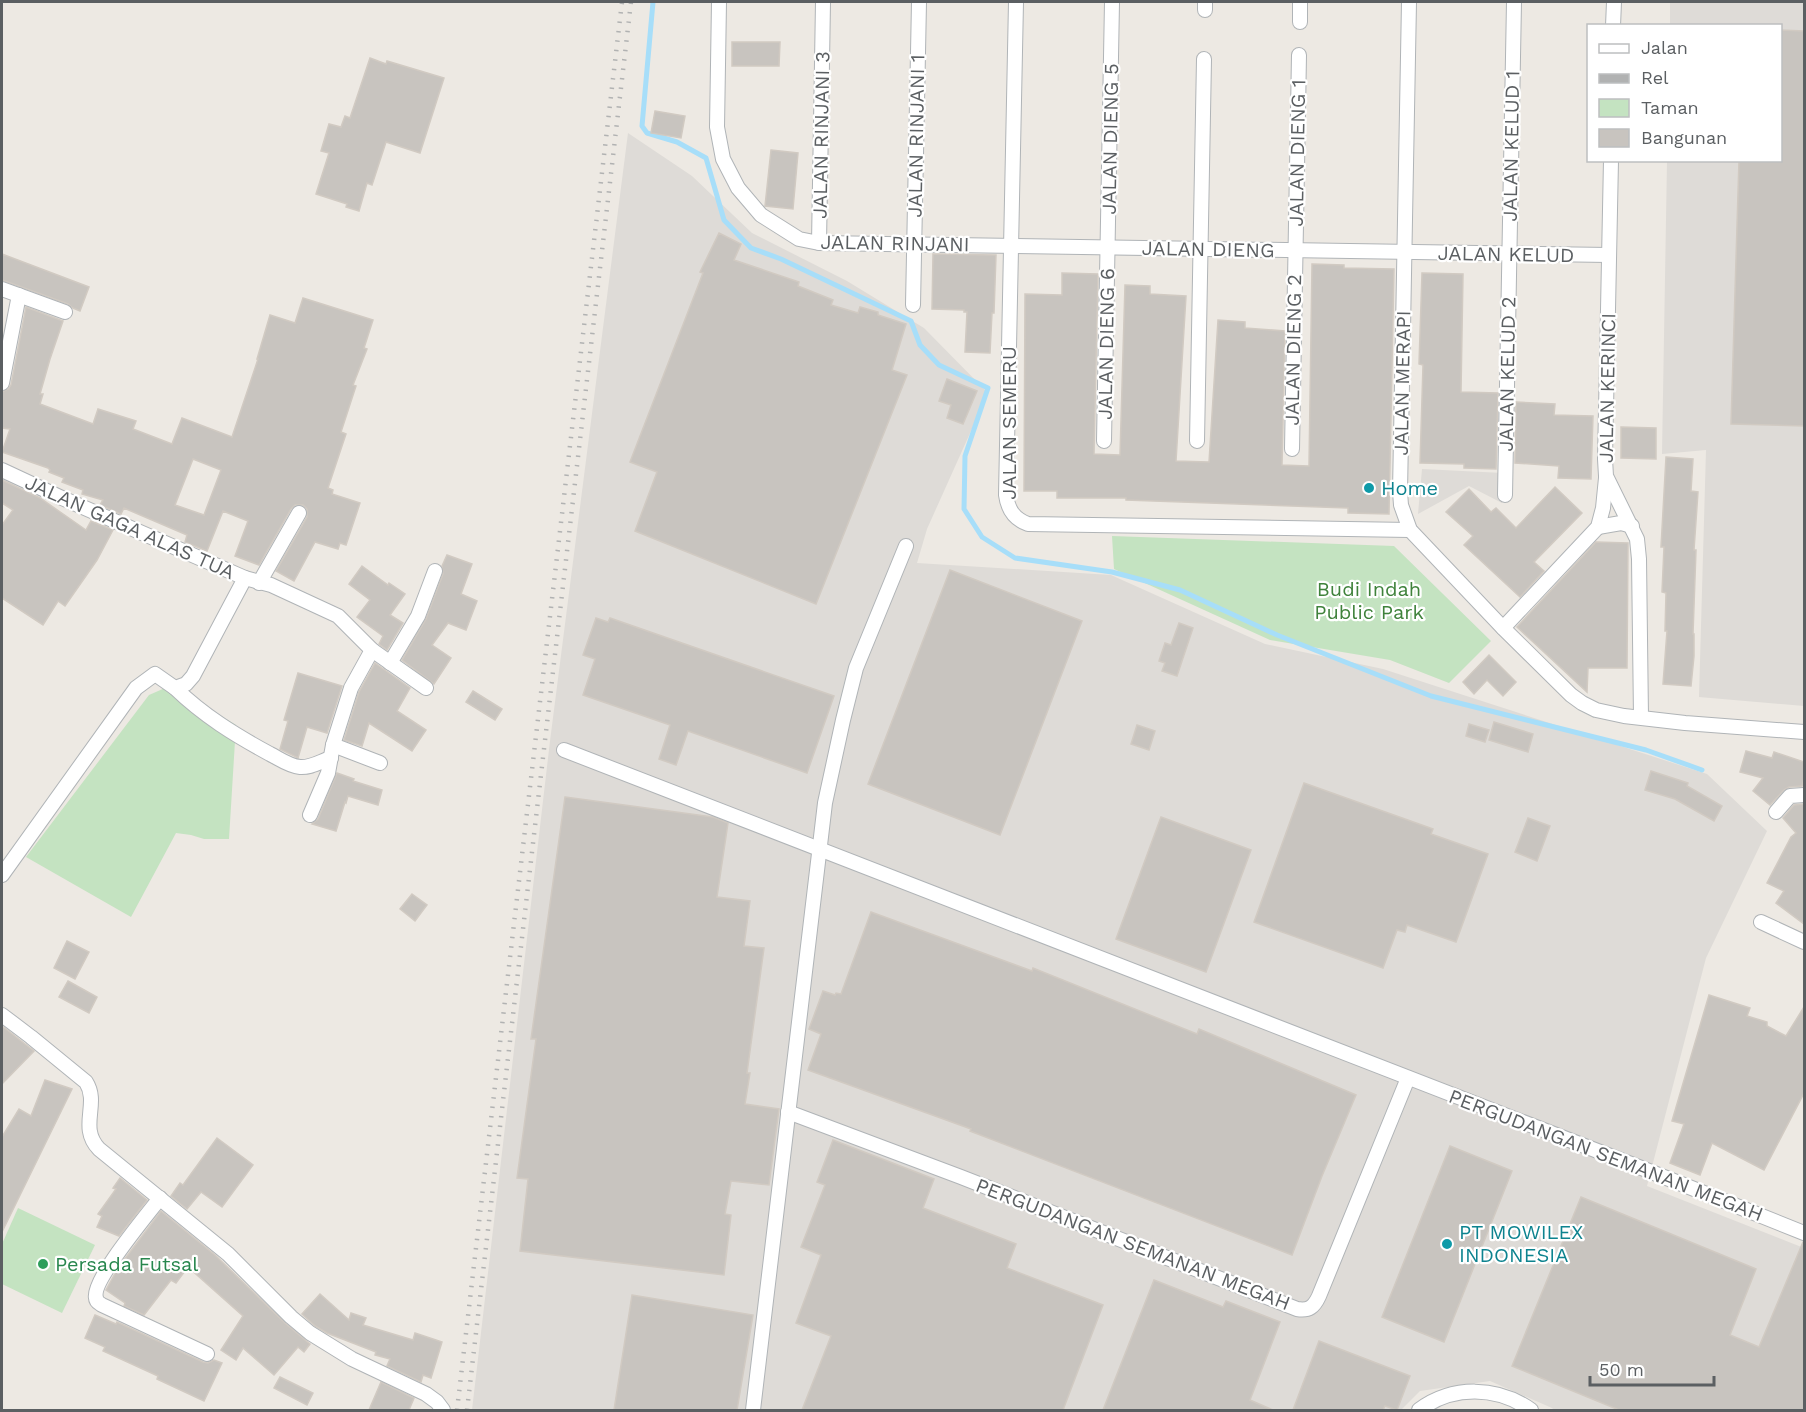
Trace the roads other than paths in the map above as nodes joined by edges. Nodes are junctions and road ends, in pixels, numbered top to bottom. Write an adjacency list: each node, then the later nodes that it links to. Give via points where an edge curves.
1 (719, 2): 15 (street, JALAN RINJANI, via 717,127 723,159 738,188 761,215 799,239)
2 (823, 2): 15 (street, JALAN RINJANI 3)
3 (919, 2): 16 (street, JALAN RINJANI 1)
4 (1016, 2): 17 (street, JALAN SEMERU)
5 (1113, 2): 18 (street, JALAN DIENG 5)
6 (1300, 2): 10 (street)
7 (1409, 2): 21 (street, JALAN MERAPI)
8 (1514, 2): 22 (street, JALAN KELUD 1)
9 (1614, 2): 11 (street)
10 (1300, 22)
11 (1613, 24)
12 (1299, 55): 20 (street, JALAN DIENG 1)
13 (1204, 59): 19 (street)
14 (1611, 162): 23 (street, JALAN KERINCI)
15 (819, 243): 16 (street, JALAN RINJANI)
16 (914, 244): 17 (street, JALAN RINJANI); 26 (street, JALAN RINJANI 1)
17 (1011, 246): 18 (street, JALAN DIENG); 38 (street, JALAN SEMERU, via 1006,495 1007,505 1019,521 1040,525)
18 (1108, 247): 19 (street, JALAN DIENG); 29 (street, JALAN DIENG 6)
19 (1200, 249): 20 (street, JALAN DIENG); 30 (street)
20 (1295, 250): 21 (street, JALAN DIENG); 31 (street, JALAN DIENG 2)
21 (1404, 252): 22 (street, JALAN KELUD); 38 (street, JALAN MERAPI, via 1400,492)
22 (1509, 254): 23 (street, JALAN KELUD); 34 (street, JALAN KELUD 2)
23 (1609, 255): 33 (street, JALAN KERINCI)
24 (2, 289): 25 (street)
25 (19, 295): 27 (street); 28 (street)
26 (913, 305)
27 (65, 312)
28 (2, 383)
29 (1104, 441)
30 (1197, 441)
31 (1292, 449)
32 (2, 470): 41 (street, JALAN GAGA ALAS TUA)
33 (1606, 476): 36 (street, JALAN KERINCI); 37 (street)
34 (1505, 495)
35 (299, 513): 42 (street, JALAN GAGA ALAS TUA)
36 (1632, 526): 37 (street, via 1621,523); 48 (street, JALAN KERINCI, via 1639,559)
37 (1598, 527): 43 (street)
38 (1410, 530): 43 (street, JALAN MERAPI)
39 (906, 546): 56 (street, via 856,668 825,803)
40 (435, 571): 45 (street, via 418,616)
41 (245, 578): 42 (street, JALAN GAGA ALAS TUA); 46 (street, via 193,676)
42 (259, 583): 44 (street, JALAN GAGA ALAS TUA, via 338,616)
43 (1503, 628): 48 (street, JALAN MERAPI, via 1582,703 1607,713)
44 (372, 650): 45 (street, JALAN GAGA ALAS TUA); 51 (street, via 351,688)
45 (390, 663): 47 (street, JALAN GAGA ALAS TUA)
46 (175, 688): 51 (street, via 196,708 244,741 292,766 310,766); 57 (street, via 155,674 136,688)
47 (426, 688)
48 (1641, 717): 49 (street, JALAN MERAPI)
49 (1804, 732)
50 (564, 750): 56 (street, PERGUDANGAN SEMANAN MEGAH)
51 (332, 751): 52 (street); 55 (street, via 328,773)
52 (380, 763)
53 (1804, 795): 54 (street, via 1790,796)
54 (1776, 812)
55 (310, 815)
56 (819, 849): 61 (street, PERGUDANGAN SEMANAN MEGAH); 62 (street)
57 (2, 875)
58 (1761, 922): 59 (street)
59 (1804, 942)
60 (2, 1016): 63 (street, via 86,1082 92,1097 92,1142)
61 (1408, 1078): 62 (street, PERGUDANGAN SEMANAN MEGAH, via 1319,1296 1310,1309 1304,1310); 64 (street, PERGUDANGAN SEMANAN MEGAH)
62 (788, 1112): 67 (street)
63 (160, 1198): 65 (street, via 101,1278 95,1297 102,1305); 66 (street, via 228,1254 310,1333 352,1359 426,1394)
64 (1804, 1233)
65 (207, 1354)
66 (443, 1410)
67 (753, 1410)
68 (1419, 1410): 69 (street, via 1446,1396 1473,1391 1507,1397)
69 (1531, 1410)

